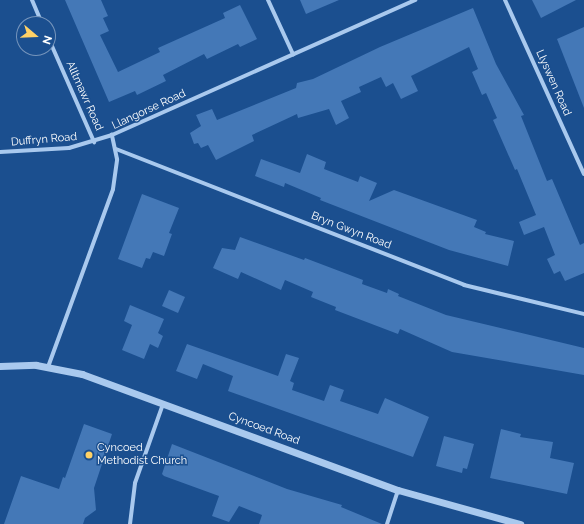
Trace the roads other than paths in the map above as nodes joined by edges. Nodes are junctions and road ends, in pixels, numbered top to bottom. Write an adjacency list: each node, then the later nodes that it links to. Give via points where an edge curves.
1 (32, 0): 5 (street)
2 (268, 0): 6 (street)
3 (415, 0): 6 (street, Llangorse Road)
4 (505, 0): 12 (street, Llyswen Road)
5 (39, 16)
6 (293, 54): 8 (street, Llangorse Road)
7 (56, 55): 9 (street, Alltmawr Road)
8 (112, 135): 9 (street, Duffryn Road); 10 (street, Llangorse Road)
9 (94, 142): 11 (street, Duffryn Road, via 54,150)
10 (116, 149): 13 (street, Bryn Gwyn Road, via 468,286); 15 (street, Llangorse Road, via 113,189)
11 (0, 152)
12 (584, 174)
13 (584, 314)
14 (0, 366): 15 (street, Cyncoed Road)
15 (48, 367): 16 (street, Cyncoed Road, via 100,380)
16 (163, 404): 17 (street, Cyncoed Road); 18 (street, via 137,476)
17 (398, 490): 19 (street); 20 (street, Cyncoed Road)
18 (130, 524)
19 (387, 524)
20 (520, 524)

